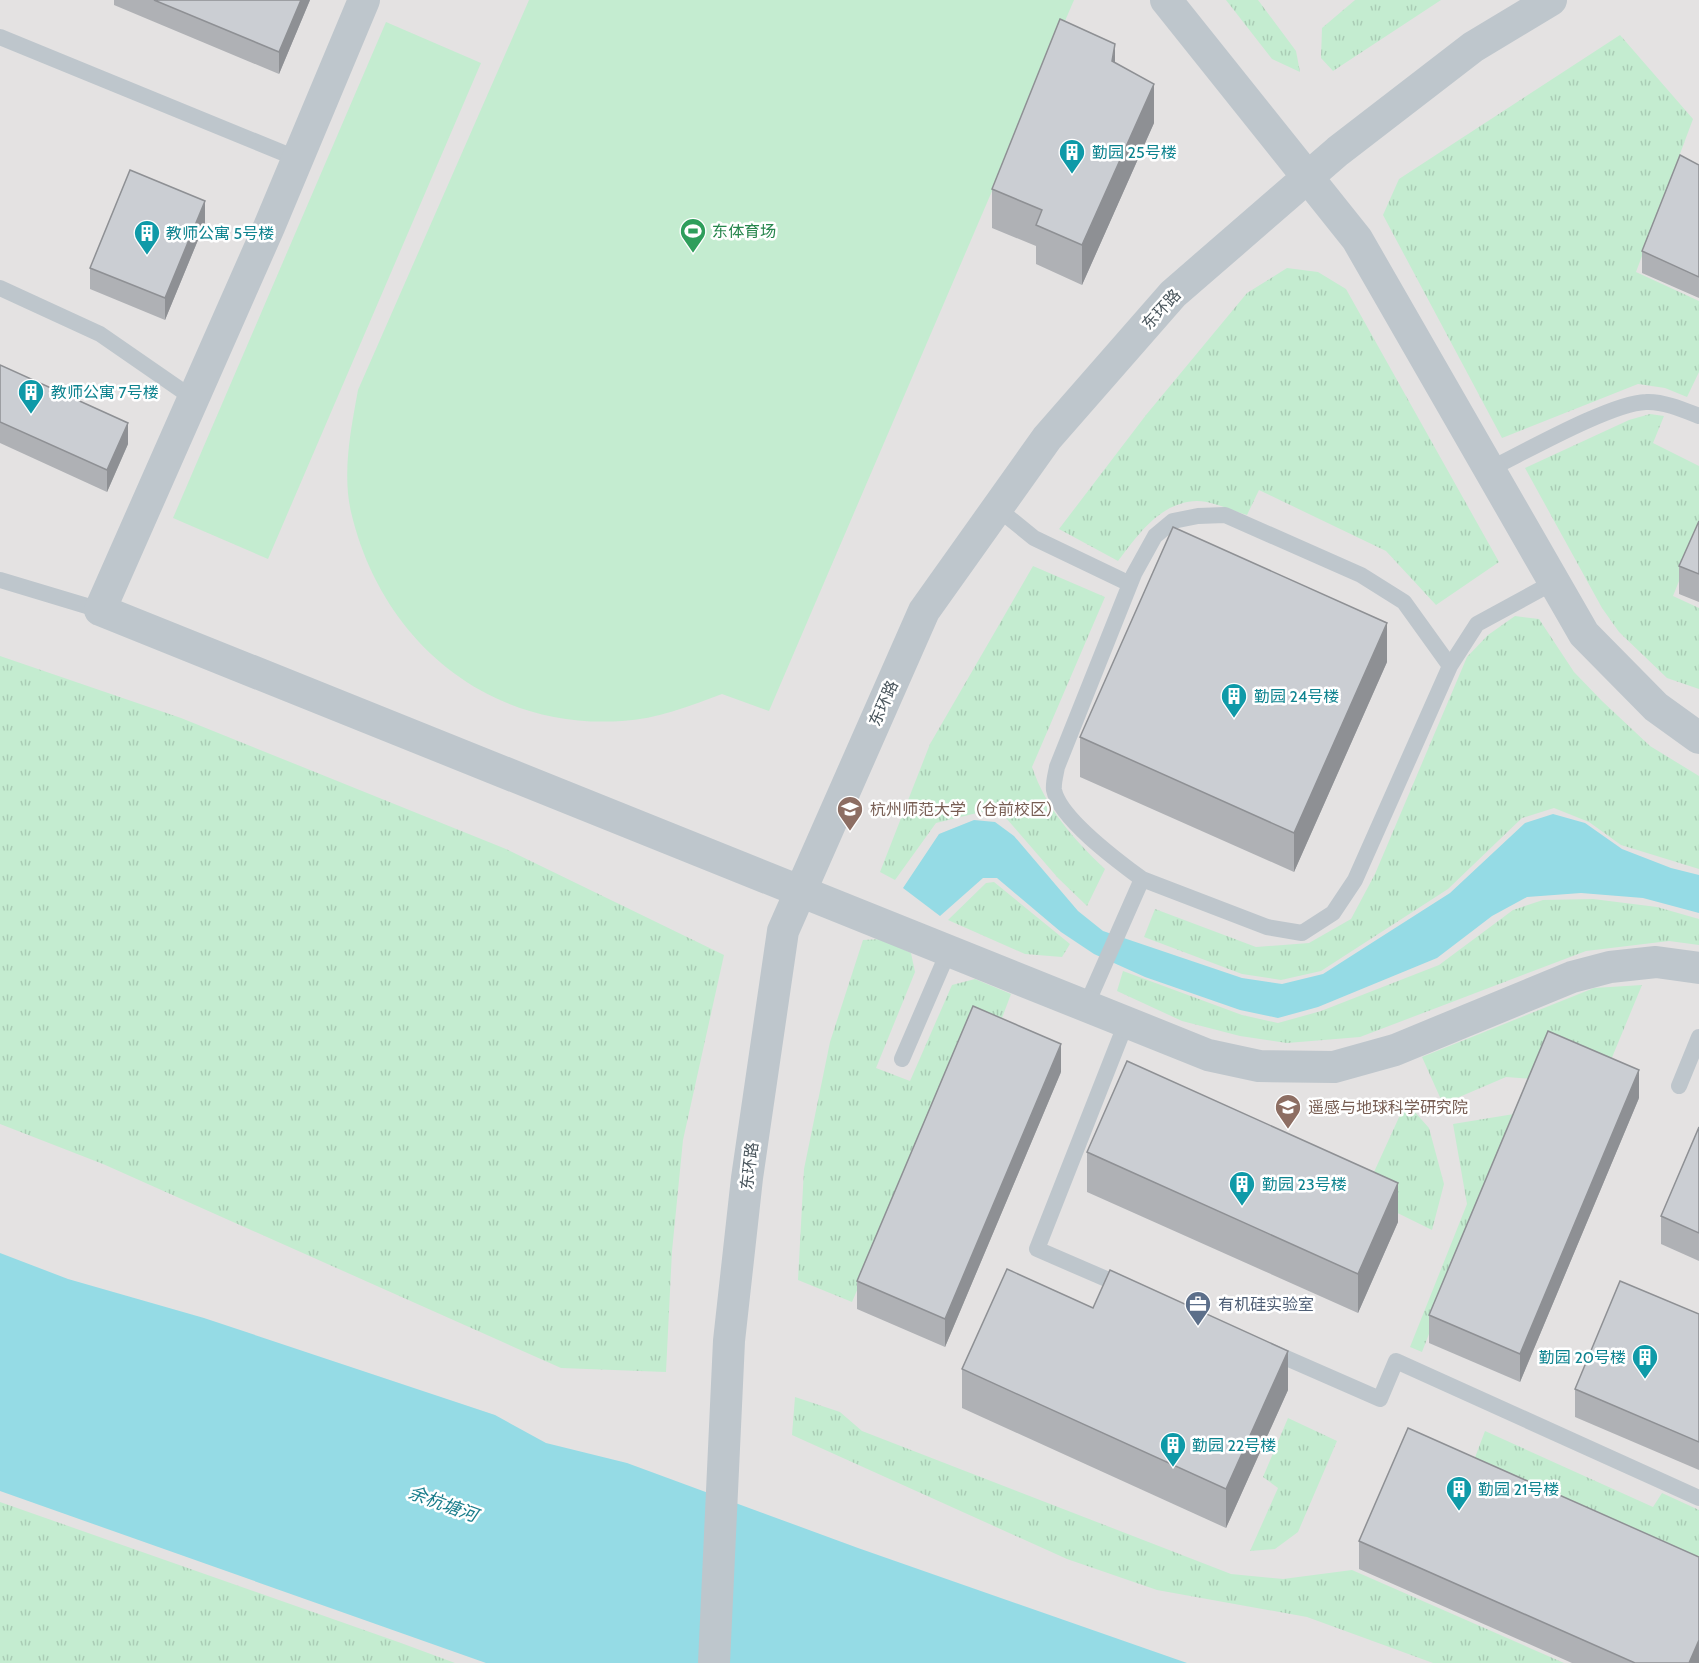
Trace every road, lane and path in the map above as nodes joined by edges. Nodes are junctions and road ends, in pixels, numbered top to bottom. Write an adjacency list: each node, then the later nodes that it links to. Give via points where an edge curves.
1 (364, 0): 5 (street)
2 (1166, 0): 6 (street)
3 (1551, 0): 6 (street, 东环路, via 1473,47)
4 (0, 36): 5 (lane)
5 (298, 159): 8 (street)
6 (1306, 176): 10 (street, via 1357,239); 11 (street, 东环路, via 1173,294 1047,438)
7 (0, 288): 8 (lane, via 100,334)
8 (194, 399): 15 (street)
9 (1699, 416): 10 (lane, via 1646,402 1607,413)
10 (1490, 469): 13 (street)
11 (997, 508): 14 (lane, via 1034,538); 19 (street, 东环路, via 924,611)
12 (0, 580): 15 (lane)
13 (1554, 582): 16 (lane, via 1477,624); 17 (street, via 1584,634 1656,707)
14 (1130, 584): 16 (lane, via 1155,537 1173,520 1225,515 1361,575 1404,602); 18 (lane, via 1057,767 1054,790 1064,808 1095,843)
15 (100, 610): 19 (street)
16 (1450, 666): 18 (lane, via 1355,880 1334,913 1302,933 1267,927)
17 (1699, 738)
18 (1142, 879): 22 (lane)
19 (801, 890): 20 (street); 30 (street, 东环路, via 783,931 747,1178 729,1341)
20 (949, 950): 22 (street); 25 (lane)
21 (1699, 968): 23 (street, via 1656,962 1610,967 1572,977 1395,1050 1334,1067 1248,1064 1208,1055)
22 (1086, 1006): 23 (street)
23 (1126, 1023): 27 (lane, via 1037,1250)
24 (1699, 1037): 26 (lane)
25 (902, 1059)
26 (1679, 1086)
27 (1144, 1296)
28 (1251, 1343): 29 (lane, via 1380,1399 1396,1361)
29 (1699, 1498)
30 (714, 1663)

